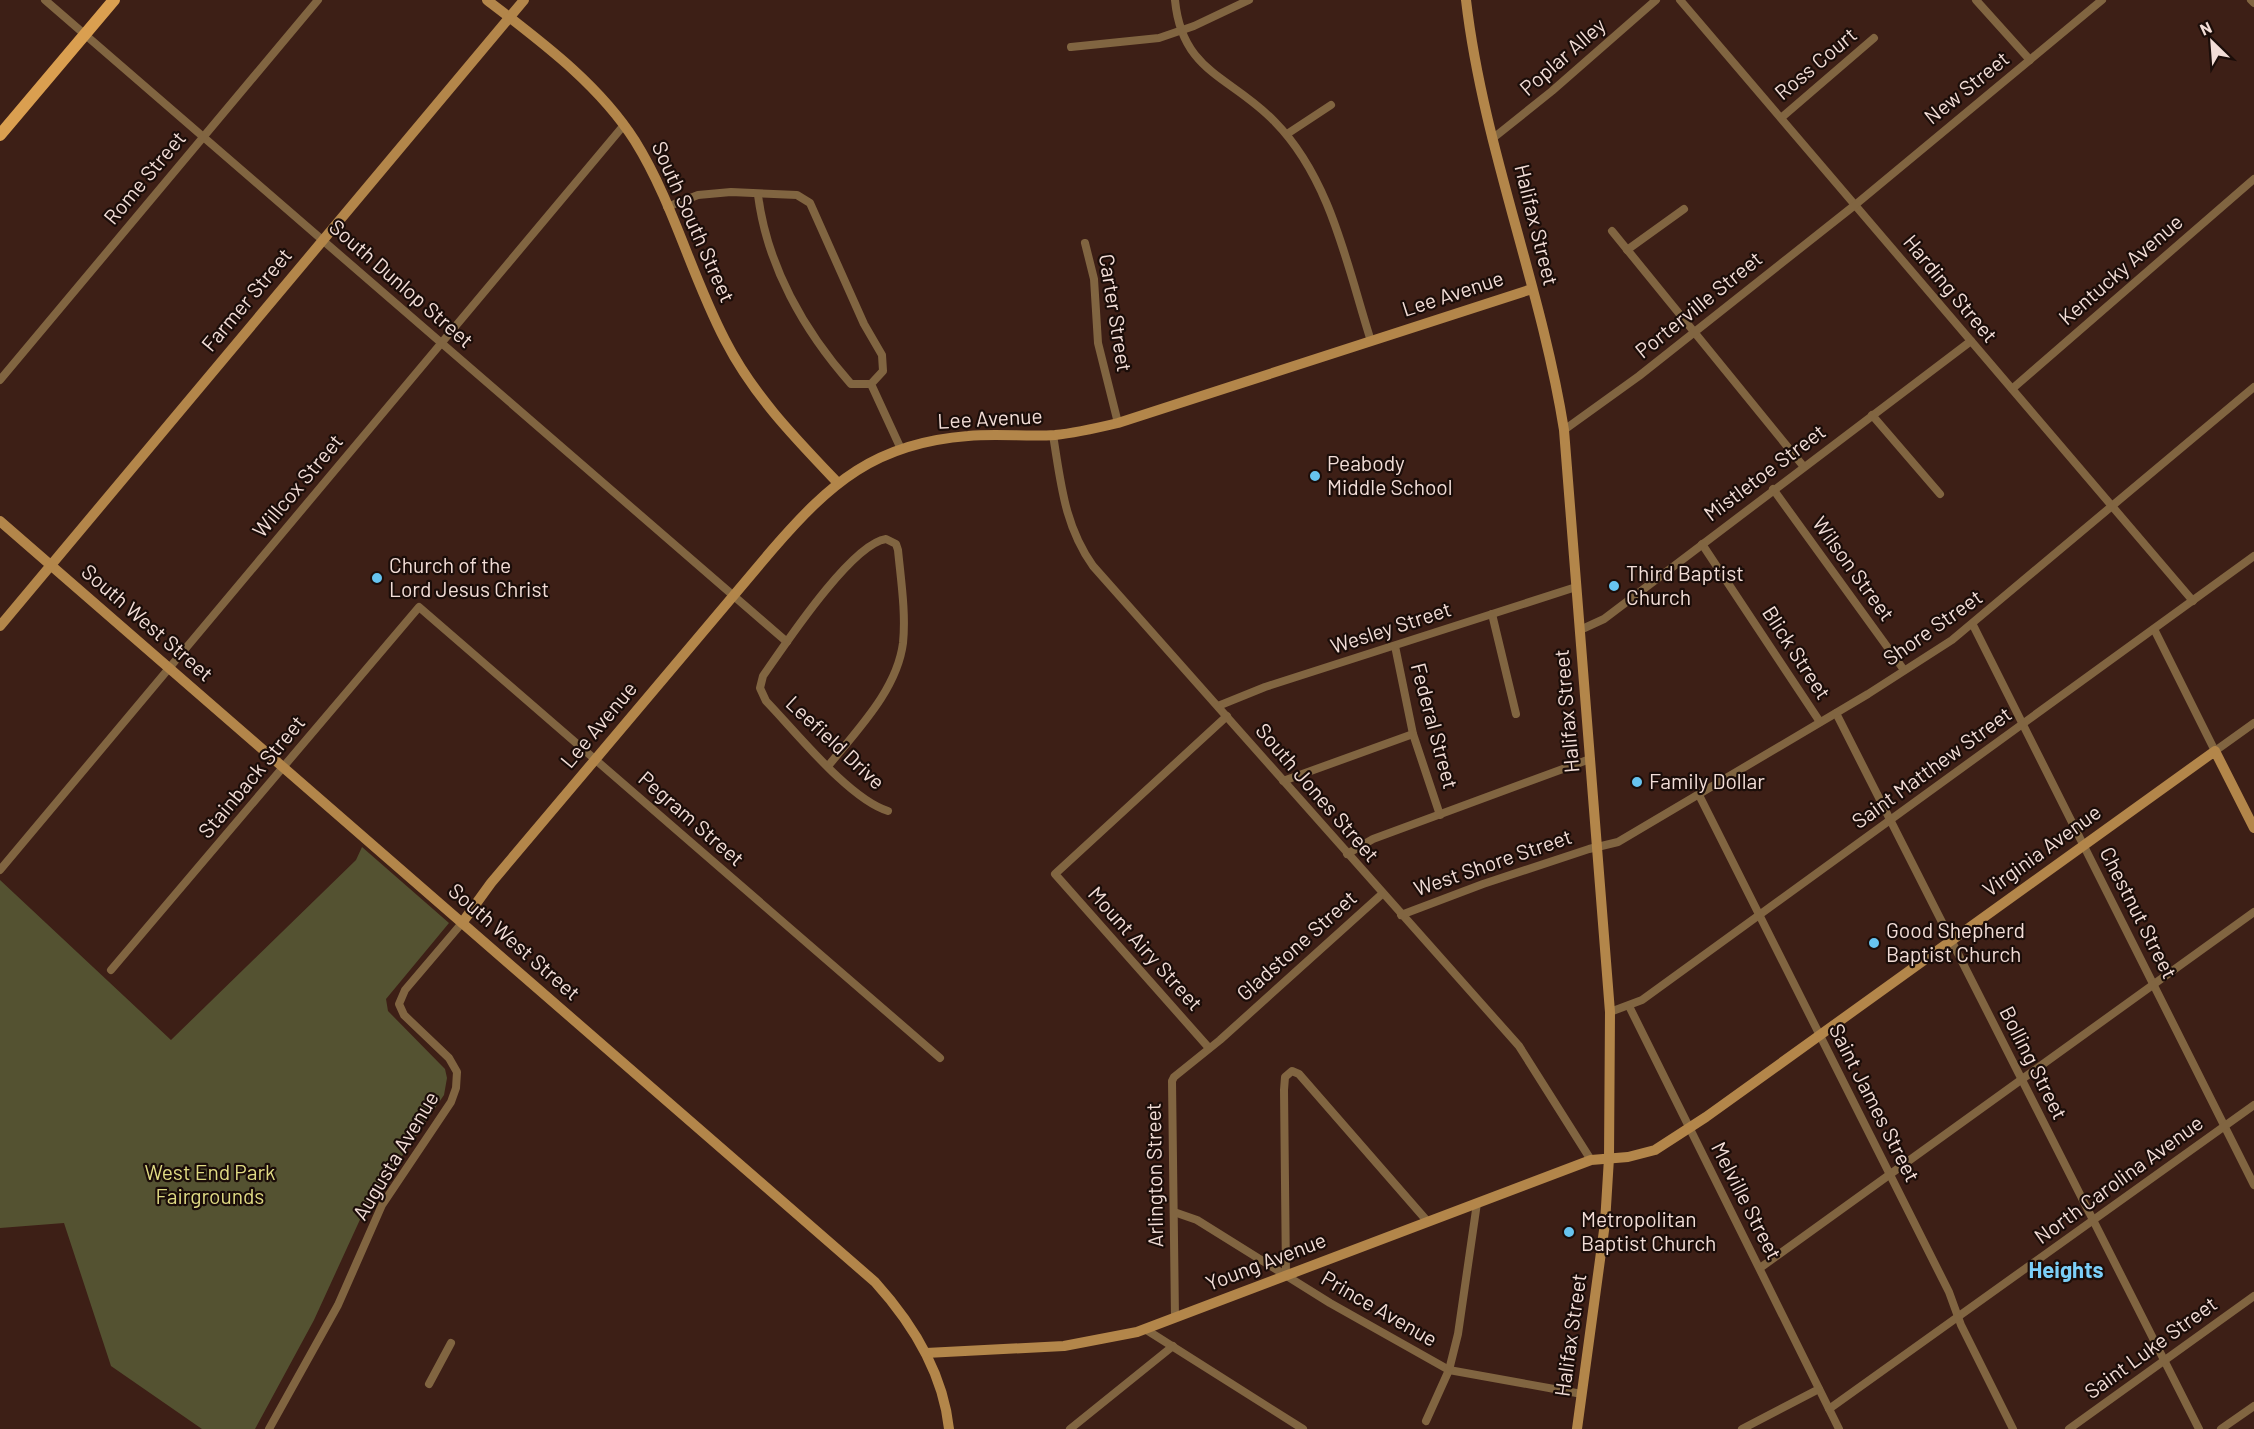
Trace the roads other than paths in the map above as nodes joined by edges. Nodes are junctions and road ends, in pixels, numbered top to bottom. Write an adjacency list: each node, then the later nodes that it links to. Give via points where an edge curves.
1 (45, 0): 15 (street, South Dunlop Street)
2 (114, 0): 15 (main road)
3 (318, 0): 24 (street, Rome Street)
4 (487, 0): 13 (street, South South Street)
5 (524, 0): 13 (street, Farmer Street)
6 (1175, 0): 14 (street)
7 (1249, 0): 14 (street)
8 (1466, 0): 25 (street, Halifax Street, via 1473,57)
9 (1656, 0): 25 (street, Poplar Alley)
10 (1680, 0): 20 (street, Harding Street)
11 (1976, 0): 18 (street)
12 (2102, 0): 18 (street, New Street)
13 (510, 16): 21 (street, South South Street, via 573,70); 32 (street, Farmer Street)
14 (1181, 30): 17 (street, via 1147,41); 22 (street, via 1203,65 1253,102)
15 (85, 34): 23 (main road); 24 (street, South Dunlop Street)
16 (1874, 38): 20 (street, Ross Court)
17 (1071, 46)
18 (2030, 60): 28 (street, New Street)
19 (1331, 105): 22 (street)
20 (1780, 118): 28 (street, Harding Street)
21 (624, 125): 29 (street, South South Street); 39 (street, Willcox Street)
22 (1287, 134): 37 (street, via 1322,192)
23 (0, 135)
24 (202, 137): 32 (street, South Dunlop Street); 40 (street, Rome Street)
25 (1492, 139): 35 (street, Halifax Street)
26 (2254, 179): 43 (street, Kentucky Avenue)
27 (758, 195): 29 (street, via 698,195); 41 (street, via 772,257 802,320 851,384); 41 (street, via 798,195 810,203 882,355 883,371)
28 (1855, 205): 36 (street, Porterville Street); 38 (street, Harding Street)
29 (667, 207): 50 (street, South South Street, via 738,364 777,418)
30 (1684, 209): 34 (street)
31 (1612, 231): 34 (street)
32 (323, 240): 39 (street, South Dunlop Street); 57 (street, Farmer Street)
33 (1086, 243): 45 (street, Carter Street, via 1094,279 1098,343)
34 (1627, 250): 36 (street)
35 (1532, 289): 37 (street, Lee Avenue); 46 (street, Halifax Street)
36 (1693, 332): 46 (street, Porterville Street); 49 (street)
37 (1371, 341): 45 (street, Lee Avenue)
38 (1971, 341): 43 (street, Harding Street); 44 (street, Mistletoe Street)
39 (442, 344): 59 (street, South Dunlop Street); 69 (street, Willcox Street)
40 (0, 380)
41 (871, 384): 48 (street)
42 (2254, 387): 53 (street, Shore Street)
43 (2012, 389): 53 (street, Harding Street)
44 (1872, 415): 49 (street, Mistletoe Street); 52 (street)
45 (1118, 423): 47 (street, Lee Avenue)
46 (1564, 430): 58 (street, Halifax Street)
47 (1053, 435): 48 (street, Lee Avenue, via 969,435); 71 (street, South Jones Street, via 1064,507 1084,553)
48 (901, 449): 50 (street, Lee Avenue)
49 (1804, 467): 51 (street, Mistletoe Street)
50 (837, 482): 59 (street, Lee Avenue, via 809,507)
51 (1773, 489): 55 (street, Mistletoe Street); 70 (street, Wilson Street)
52 (1940, 494)
53 (2113, 505): 60 (street, Harding Street); 63 (street, Shore Street)
54 (0, 521): 57 (street, South West Street)
55 (1702, 544): 66 (street, Mistletoe Street, via 1604,619); 75 (street, Blick Street)
56 (2254, 556): 60 (street, Saint Matthew Street)
57 (51, 565): 64 (street, Farmer Street); 69 (street, South West Street)
58 (1576, 587): 62 (street, Wesley Street); 66 (street, Halifax Street)
59 (734, 595): 67 (street, South Dunlop Street); 81 (street, Lee Avenue)
60 (2193, 600): 65 (street, Saint Matthew Street)
61 (419, 607): 81 (street, Pegram Street); 83 (street, Stainback Street)
62 (1492, 614): 68 (street, Wesley Street); 73 (street)
63 (1973, 625): 70 (street, Shore Street); 77 (street, Chestnut Street)
64 (0, 626)
65 (2154, 629): 77 (street, Saint Matthew Street); 79 (street)
66 (1580, 630): 80 (street, Halifax Street)
67 (787, 642): 82 (street, Leefield Drive, via 763,676 762,695); 82 (street, via 839,575 873,545 886,539 896,544 903,646 881,698)
68 (1395, 646): 71 (street, Wesley Street); 78 (street, Federal Street)
69 (170, 668): 83 (street, South West Street); 93 (street, Willcox Street)
70 (1904, 670): 72 (street, Shore Street)
71 (1218, 706): 74 (street, South Jones Street)
72 (1836, 713): 75 (street, Shore Street); 88 (street, Bolling Street)
73 (1516, 714)
74 (1227, 716): 84 (street, South Jones Street); 105 (street, Mount Airy Street, via 1055,874)
75 (1820, 722): 85 (street, Shore Street)
76 (2254, 723): 79 (street, Virginia Avenue)
77 (2023, 725): 88 (street, Saint Matthew Street); 90 (street, Chestnut Street)
78 (1413, 734): 84 (street); 87 (street, Federal Street)
79 (2215, 751): 89 (street); 90 (street, Virginia Avenue)
80 (1590, 759): 87 (street); 91 (street, Halifax Street)
81 (596, 760): 98 (street, Lee Avenue); 106 (street, Pegram Street)
82 (829, 765): 86 (street, Leefield Drive, via 858,795)
83 (285, 768): 98 (street, South West Street); 100 (street, Stainback Street)
84 (1283, 781): 92 (street, South Jones Street)
85 (1699, 795): 91 (street, Shore Street, via 1618,842); 97 (street, Saint James Street)
86 (888, 811)
87 (1440, 815): 92 (street, via 1373,839)
88 (1890, 820): 97 (street, Saint Matthew Street); 99 (street, Bolling Street)
89 (2254, 828)
90 (2084, 845): 99 (street, Virginia Avenue); 101 (street, Chestnut Street)
91 (1598, 848): 96 (street, West Shore Street, via 1494,880); 103 (street, Halifax Street)
92 (1347, 854): 94 (street, South Jones Street)
93 (0, 870)
94 (1382, 894): 96 (street, South Jones Street); 105 (street, Gladstone Street)
95 (2254, 912): 101 (street)
96 (1401, 915): 112 (street, South Jones Street, via 1530,1060)
97 (1759, 915): 102 (street, Saint Matthew Street); 104 (street, Saint James Street)
98 (462, 923): 127 (street, South West Street, via 875,1282 905,1317); 136 (street, Augusta Avenue, via 405,990 399,1004 404,1015 453,1064 458,1081 451,1102 382,1205 338,1305)
99 (1950, 941): 104 (street, Virginia Avenue); 107 (street, Bolling Street)
100 (111, 970)
101 (2154, 984): 107 (street); 109 (street, Chestnut Street)
102 (1629, 1006): 103 (street); 110 (street, Melville Street)
103 (1610, 1012): 111 (street, Halifax Street)
104 (1819, 1035): 110 (street, Virginia Avenue); 113 (street, Saint James Street)
105 (1209, 1048): 116 (street, Arlington Street, via 1172,1082)
106 (940, 1058)
107 (2021, 1081): 113 (street); 117 (street, Bolling Street)
108 (2254, 1105): 109 (street, North Carolina Avenue)
109 (2224, 1126): 114 (street, Chestnut Street); 117 (street, North Carolina Avenue)
110 (1690, 1128): 111 (street, Virginia Avenue, via 1655,1150); 119 (street, Melville Street)
111 (1609, 1158): 112 (street, Young Avenue); 132 (street, Halifax Street)
112 (1591, 1160): 115 (street, Young Avenue)
113 (1890, 1174): 119 (street); 122 (street, Saint James Street)
114 (2254, 1185)
115 (1477, 1203): 118 (street, Young Avenue); 129 (street)
116 (1174, 1212): 120 (street, Prince Avenue, via 1197,1220); 123 (street, Arlington Street)
117 (2092, 1221): 122 (street, North Carolina Avenue); 128 (street, Bolling Street)
118 (1428, 1222): 120 (street, Young Avenue); 120 (street, via 1316,1092 1296,1072 1288,1073)
119 (1760, 1268): 131 (street, Melville Street)
120 (1286, 1275): 123 (street, Young Avenue); 129 (street, Prince Avenue)
121 (2254, 1296): 128 (street, Saint Luke Street)
122 (1958, 1317): 134 (street, North Carolina Avenue); 143 (street, Saint James Street)
123 (1175, 1318): 124 (street, Young Avenue)
124 (1145, 1329): 126 (street); 127 (street, Young Avenue, via 1064,1346)
125 (451, 1343): 130 (street)
126 (1173, 1346): 138 (street); 139 (street)
127 (926, 1353): 137 (street, South West Street, via 941,1390)
128 (2164, 1361): 144 (street, Saint Luke Street); 145 (street, Bolling Street)
129 (1449, 1370): 132 (street, Prince Avenue); 135 (street)
130 (429, 1384)
131 (1820, 1389): 134 (street, Melville Street); 141 (street)
132 (1582, 1395): 140 (street, Halifax Street)
133 (2254, 1406): 146 (street)
134 (1829, 1409): 142 (street, Melville Street)
135 (1426, 1421)
136 (269, 1429)
137 (949, 1429)
138 (1071, 1429)
139 (1303, 1429)
140 (1577, 1429)
141 (1742, 1429)
142 (1839, 1429)
143 (2013, 1429)
144 (2069, 1429)
145 (2199, 1429)
146 (2221, 1429)

